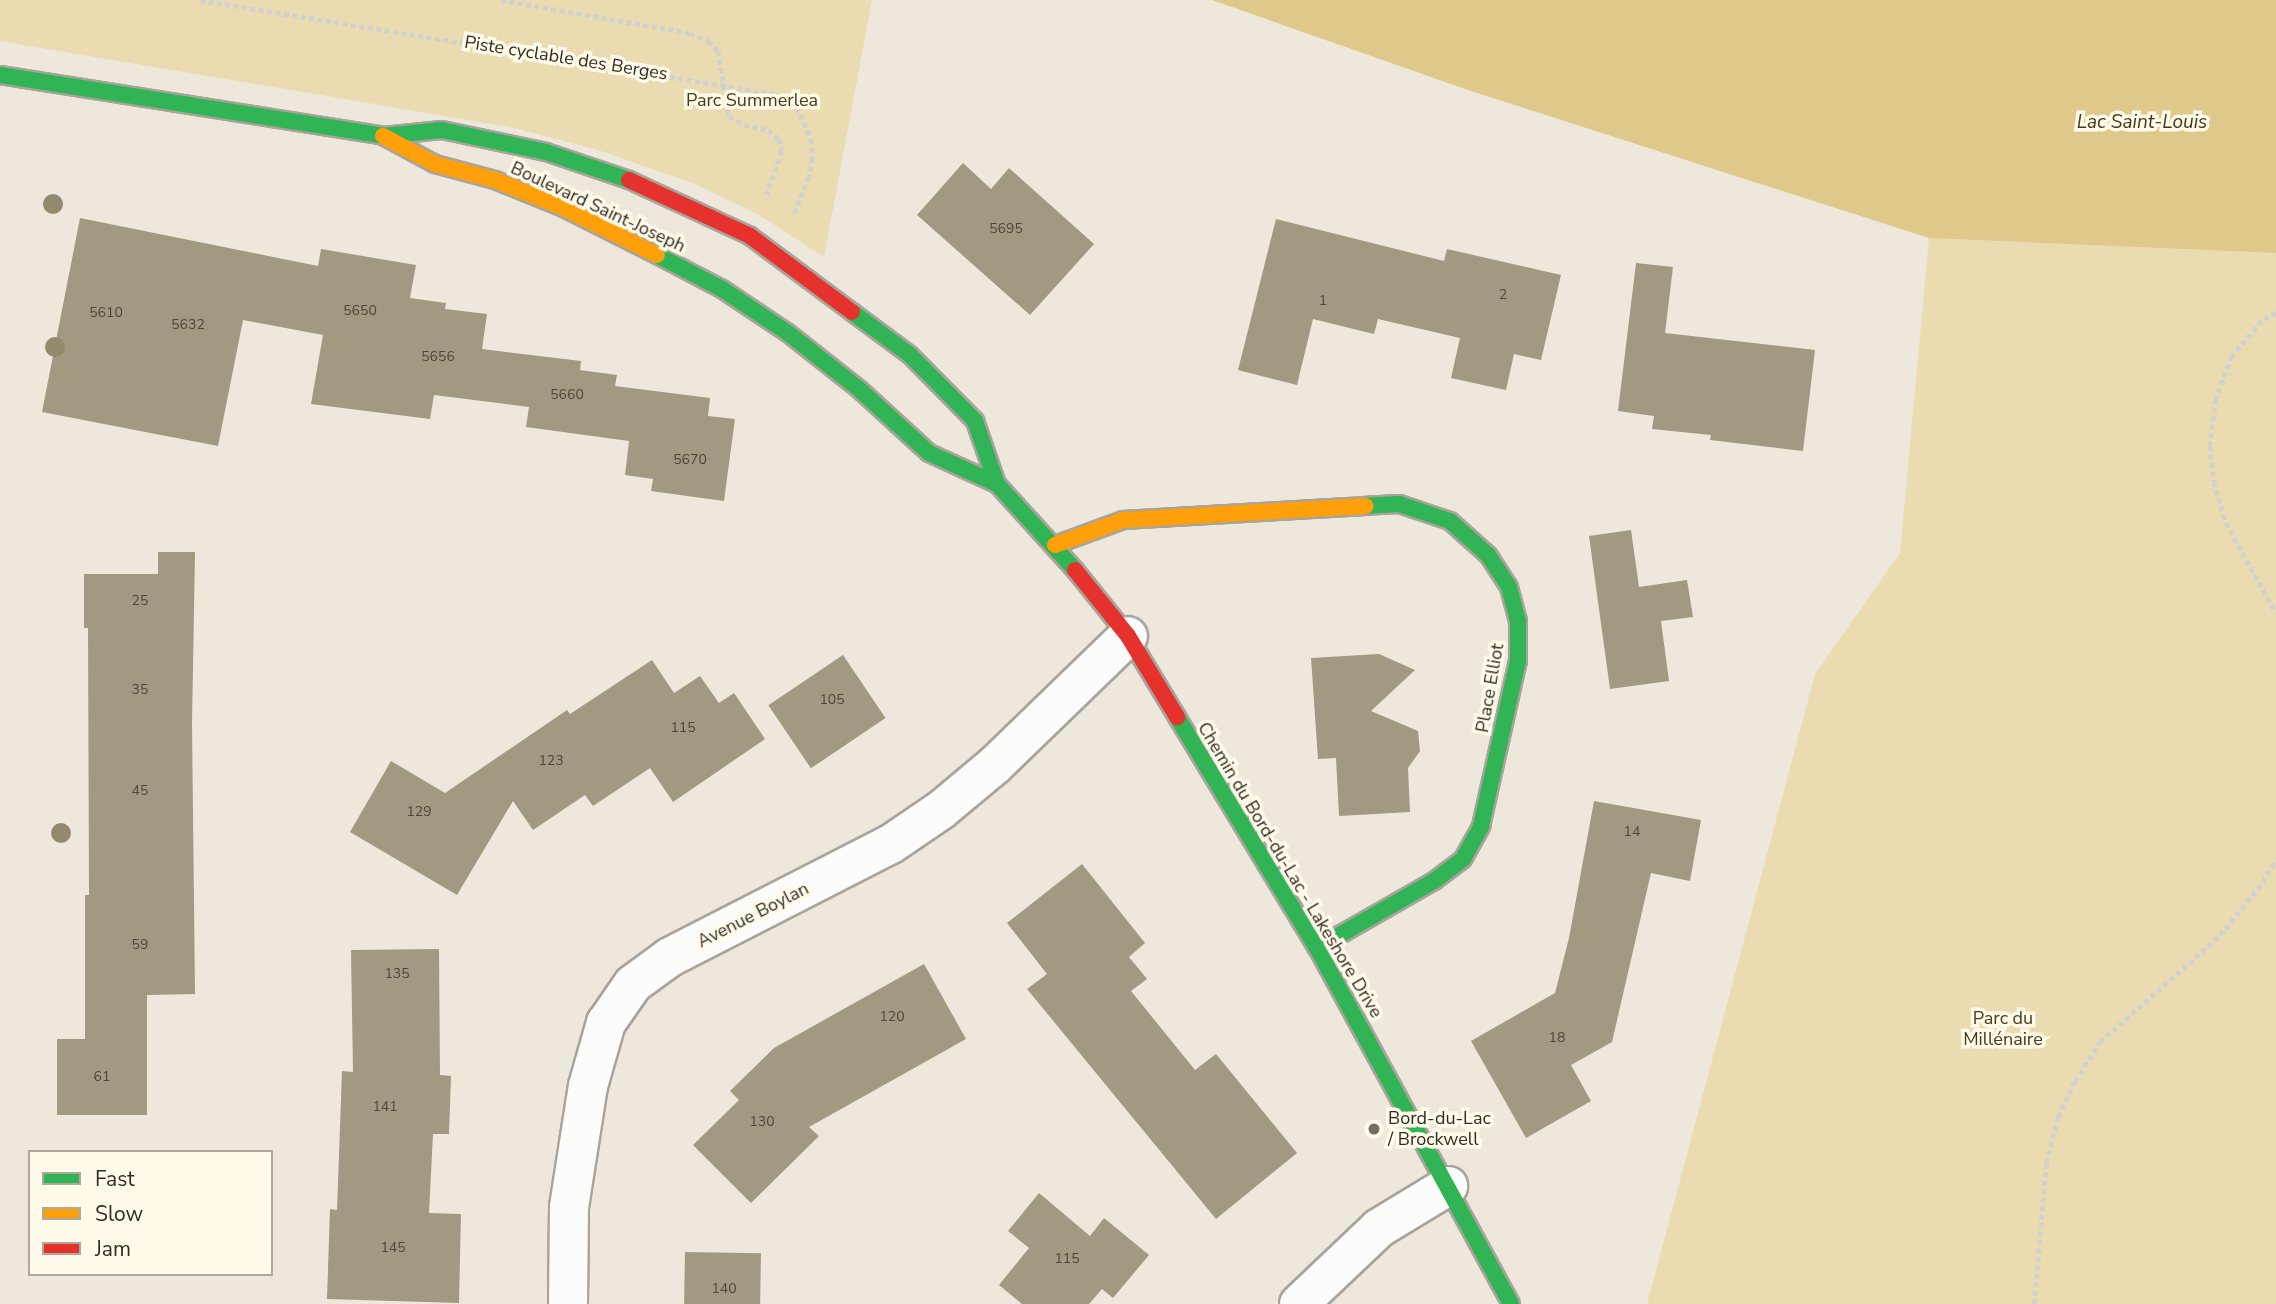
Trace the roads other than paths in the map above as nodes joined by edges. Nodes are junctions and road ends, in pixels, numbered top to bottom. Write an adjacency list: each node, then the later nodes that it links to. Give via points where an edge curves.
1 (0, 75): 2 (street, Boulevard Saint-Joseph)
2 (383, 136): 3 (street, Boulevard Saint-Joseph, via 442,130 559,156 694,207 750,236); 4 (street, Boulevard Saint-Joseph, via 435,164 495,180 624,237 722,289)
3 (802, 273): 5 (street, Chemin du Bord-du-Lac - Lakeshore Drive, via 910,355 975,421)
4 (788, 333): 5 (street, Chemin du Bord-du-Lac - Lakeshore Drive, via 929,453)
5 (996, 484): 6 (street, Chemin du Bord-du-Lac - Lakeshore Drive)
6 (1055, 545): 7 (street, Chemin du Bord-du-Lac - Lakeshore Drive); 8 (street, Place Elliot, via 1123,520 1399,504 1450,521 1488,555 1510,587 1518,621 1518,661 1481,826 1462,859 1434,881)
7 (1128, 636): 8 (street, Chemin du Bord-du-Lac - Lakeshore Drive); 10 (street, Avenue Boylan, via 995,765 941,810 891,844 670,957 633,984 606,1023 588,1086 569,1207)
8 (1317, 948): 9 (street, Chemin du Bord-du-Lac - Lakeshore Drive)
9 (1448, 1186): 11 (street, via 1378,1228); 12 (street, Chemin du Bord-du-Lac - Lakeshore Drive)
10 (568, 1304)
11 (1299, 1304)
12 (1511, 1304)

